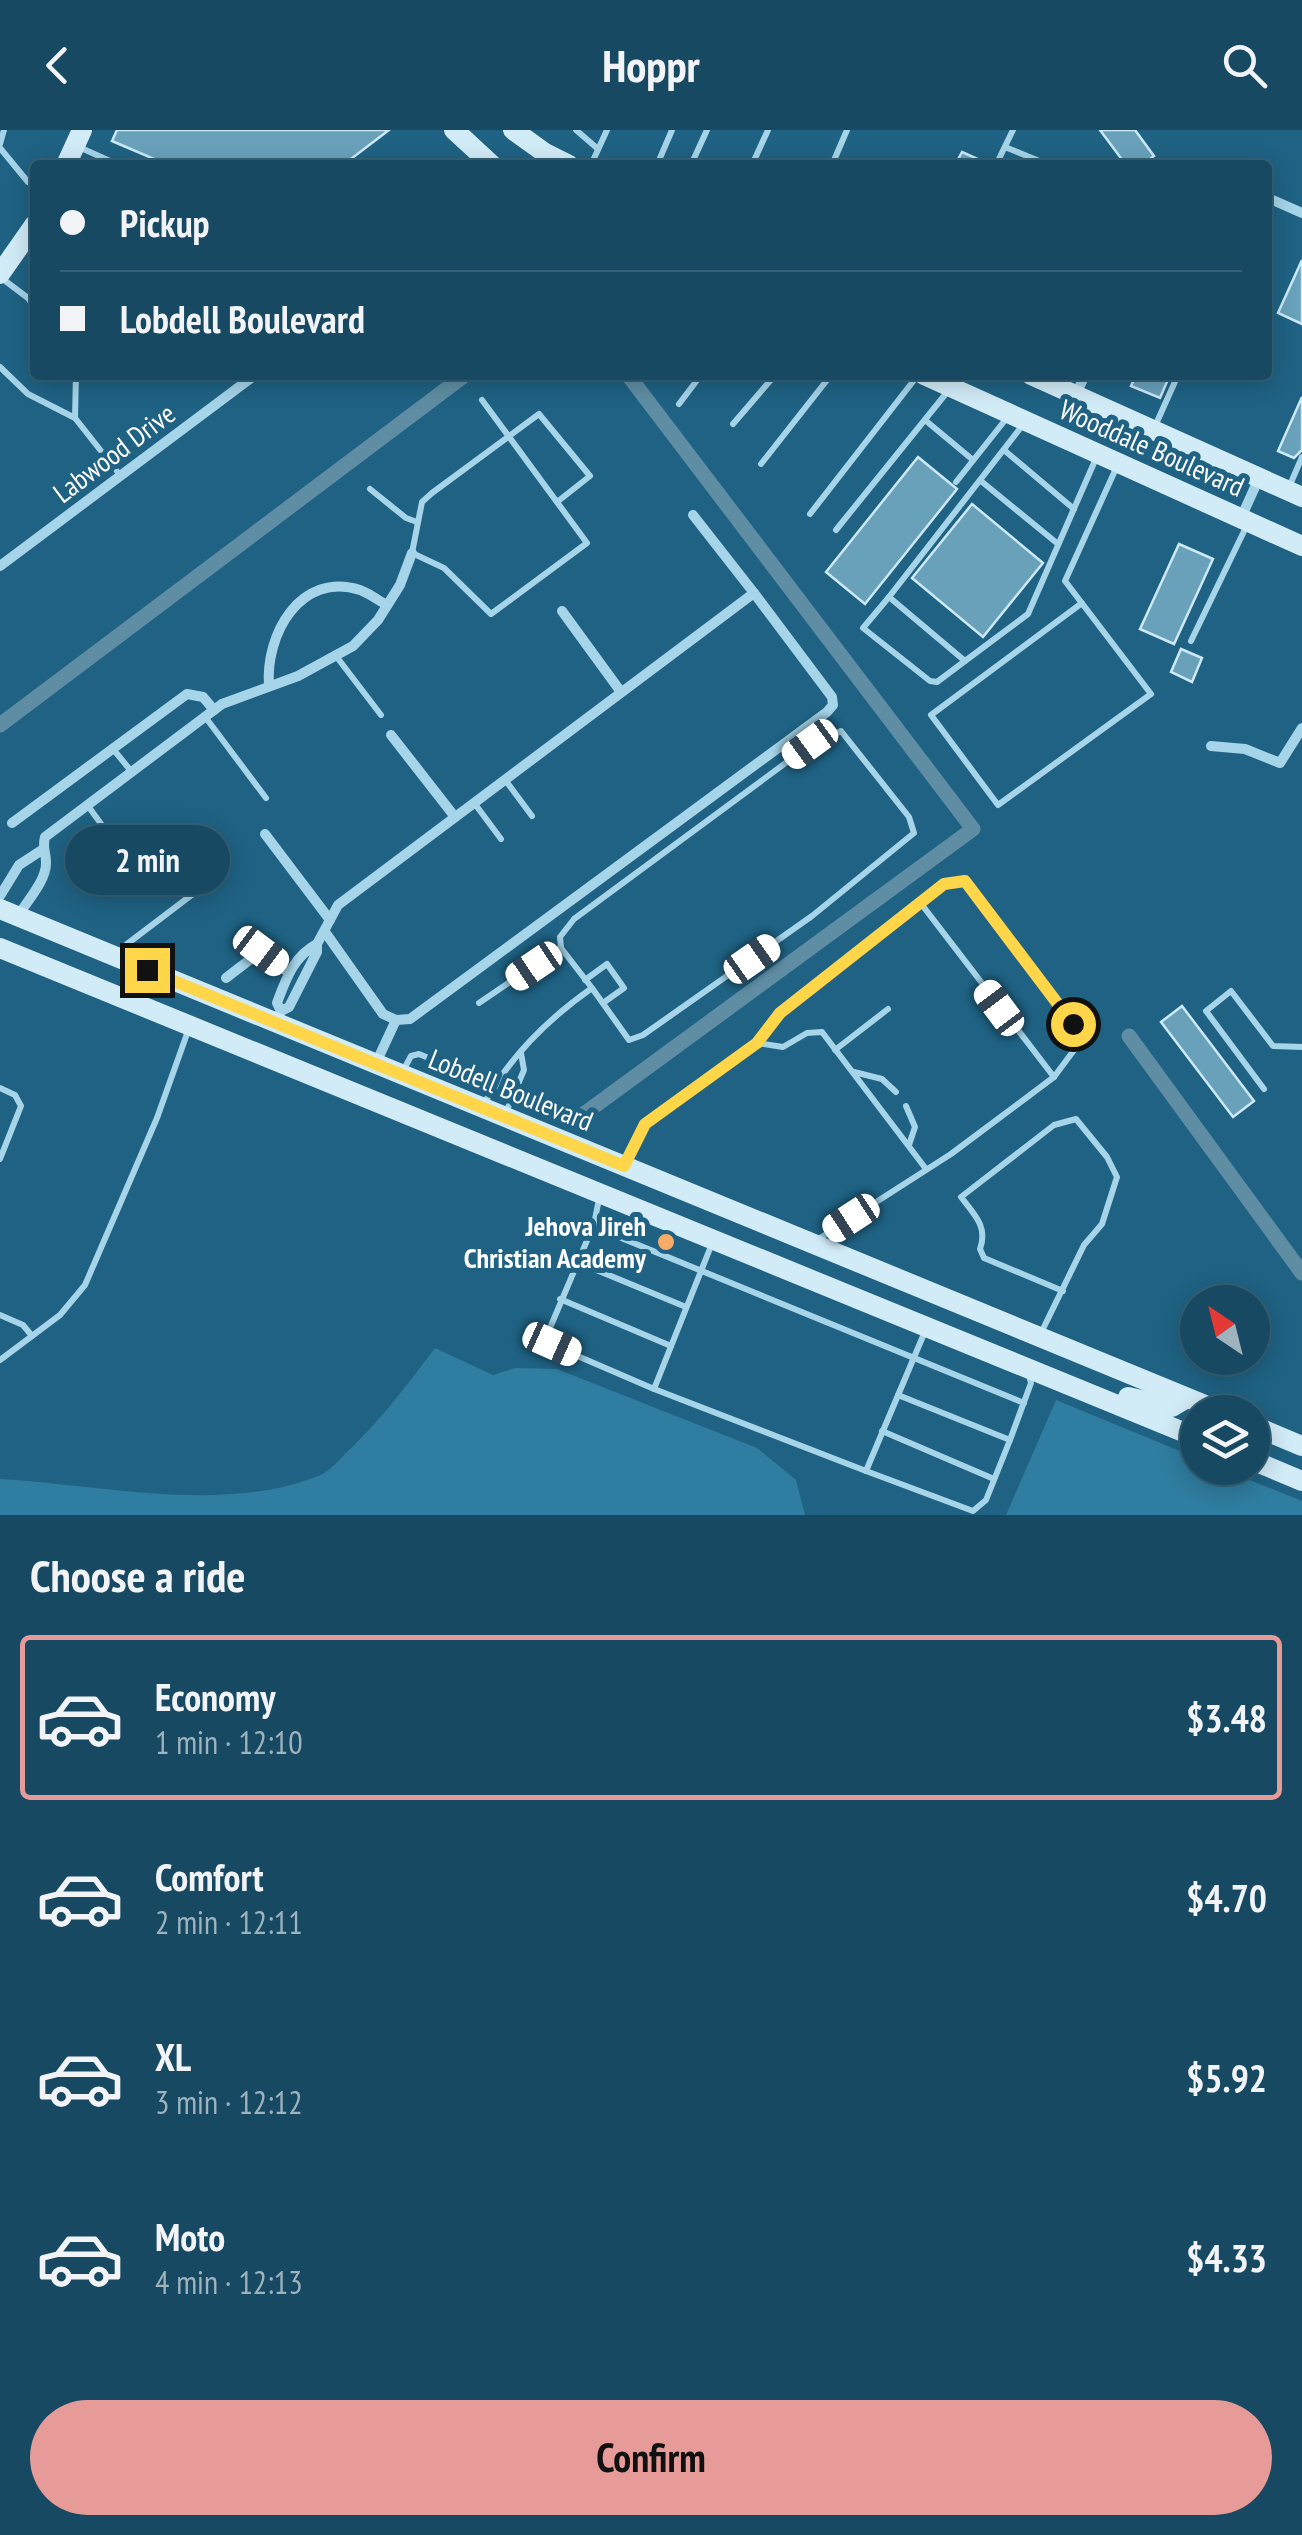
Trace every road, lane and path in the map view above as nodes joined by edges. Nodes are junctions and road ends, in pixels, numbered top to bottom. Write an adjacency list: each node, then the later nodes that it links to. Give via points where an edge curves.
1 (4, 130): 11 (lane)
2 (454, 130): 16 (main road)
3 (513, 130): 17 (main road)
4 (576, 130): 14 (lane)
5 (607, 130): 14 (lane)
6 (672, 130): 19 (lane)
7 (707, 130): 20 (lane)
8 (768, 130): 21 (lane)
9 (847, 130): 22 (lane)
10 (1013, 130): 13 (lane)
11 (0, 146): 25 (lane)
12 (74, 147): 15 (lane)
13 (1005, 147): 23 (lane); 24 (lane)
14 (598, 150): 18 (lane)
15 (106, 160)
16 (487, 160)
17 (559, 160)
18 (593, 160)
19 (658, 160)
20 (694, 160)
21 (754, 160)
22 (834, 160)
23 (998, 160)
24 (1037, 160)
25 (30, 183)
26 (1272, 200): 27 (street)
27 (1302, 214)
28 (30, 234): 29 (main road)
29 (0, 275): 30 (lane)
30 (30, 301)
31 (0, 367): 46 (lane, via 28,394)
32 (76, 380): 46 (lane)
33 (247, 380): 58 (street, Labwood Drive)
34 (697, 380): 45 (lane)
35 (771, 380): 49 (lane)
36 (827, 380): 57 (lane)
37 (917, 380): 66 (lane)
38 (934, 380): 42 (main road, Wooddale Boulevard)
39 (1042, 380): 43 (main road, Wooddale Boulevard)
40 (1083, 380): 43 (street)
41 (1176, 380): 50 (lane)
42 (951, 387): 47 (main road, Wooddale Boulevard); 48 (lane)
43 (1076, 396): 50 (main road, Wooddale Boulevard)
44 (482, 400): 51 (lane)
45 (679, 404)
46 (76, 418): 58 (lane)
47 (1018, 418): 52 (lane); 53 (main road, Wooddale Boulevard); 55 (lane)
48 (925, 420): 55 (lane); 70 (lane)
49 (734, 424)
50 (1153, 430): 59 (main road, Wooddale Boulevard)
51 (510, 436): 64 (lane); 64 (lane, via 539,414 590,476); 69 (lane, via 422,502)
52 (1004, 450): 60 (lane); 65 (lane)
53 (1098, 454): 56 (main road, Wooddale Boulevard); 65 (lane)
54 (1302, 456): 63 (lane)
55 (973, 460): 61 (lane)
56 (1118, 463): 68 (main road, Wooddale Boulevard); 77 (lane, via 1065,582)
57 (762, 464)
58 (120, 476): 74 (street, Labwood Drive)
59 (1259, 478): 63 (main road, Wooddale Boulevard); 68 (street)
60 (981, 481): 71 (lane); 76 (lane)
61 (956, 482)
62 (370, 489): 69 (lane)
63 (1295, 494)
64 (557, 502): 73 (lane, via 587,543 491,614 444,568)
65 (1074, 509): 71 (lane)
66 (810, 514)
67 (693, 515): 75 (street)
68 (1244, 520): 72 (main road, Wooddale Boulevard); 80 (lane)
69 (417, 522): 73 (lane)
70 (836, 530)
71 (1058, 544): 82 (lane, via 1028,614)
72 (1302, 546)
73 (412, 553): 78 (street)
74 (0, 566)
75 (754, 593): 84 (street); 124 (street, via 832,697 827,712 410,1019)
76 (889, 597): 82 (lane); 82 (lane, via 862,628 930,682)
77 (1082, 603): 77 (lane, via 1151,694 998,805 931,715)
78 (387, 605): 81 (street, via 354,646); 83 (street, via 360,590 309,596 284,616 272,644)
79 (562, 611): 84 (street)
80 (1190, 640)
81 (335, 655): 83 (street); 86 (lane)
82 (965, 661)
83 (269, 686): 85 (street)
84 (621, 692): 92 (street)
85 (209, 713): 90 (street, via 203,697 191,692); 91 (street); 93 (lane)
86 (381, 715)
87 (1302, 728): 89 (street, via 1280,763 1245,749)
88 (391, 735): 97 (street)
89 (1211, 746)
90 (113, 748): 91 (lane); 98 (street)
91 (131, 772): 95 (street)
92 (505, 780): 94 (street); 96 (lane)
93 (266, 798)
94 (474, 802): 97 (street); 100 (lane)
95 (87, 805): 101 (street, via 45,837); 103 (lane)
96 (532, 816)
97 (455, 817): 107 (street, via 338,906)
98 (12, 823)
99 (265, 834): 107 (street)
100 (500, 839)
101 (42, 850): 104 (street, via 19,865); 106 (street, via 42,878)
102 (214, 878): 112 (lane, via 127,944)
103 (144, 883)
104 (0, 896)
105 (919, 901): 126 (lane, via 780,1013); 133 (lane); 133 (lane, via 944,884 965,881 1073,1024 1080,1042)
106 (9, 913): 112 (main road, Lobdell Boulevard)
107 (330, 920): 108 (street)
108 (325, 932): 109 (street); 124 (street, via 384,1014)
109 (317, 944): 113 (street); 114 (street)
110 (0, 948): 125 (main road)
111 (561, 948): 116 (lane); 120 (lane, via 560,937 574,919 828,735 841,731 909,817 914,833 812,916 643,1035 629,1040); 121 (lane)
112 (119, 958): 119 (main road, Lobdell Boulevard)
113 (308, 971): 114 (street); 118 (street)
114 (289, 974): 115 (street, via 261,951); 118 (street); 123 (street, via 277,1003)
115 (226, 978)
116 (586, 980): 117 (lane); 120 (lane, via 607,964 624,988)
117 (592, 988): 120 (lane); 129 (lane, via 553,1015)
118 (297, 989): 123 (street)
119 (203, 993): 123 (main road, Lobdell Boulevard); 125 (main road)
120 (603, 1003)
121 (479, 1004)
122 (888, 1009): 128 (lane)
123 (279, 1017): 130 (main road, Lobdell Boulevard)
124 (396, 1020): 130 (street)
125 (190, 1026): 149 (main road); 160 (lane, via 86,1285)
126 (757, 1043): 128 (lane, via 783,1047 822,1032); 147 (lane, via 645,1124)
127 (1302, 1047): 136 (lane, via 1274,1046 1231,991 1206,1010)
128 (835, 1050): 131 (lane)
129 (521, 1052): 134 (lane); 138 (lane, via 524,1070)
130 (375, 1064): 132 (main road, Lobdell Boulevard)
131 (852, 1071): 137 (lane, via 882,1078); 145 (lane)
132 (400, 1074): 134 (lane, via 420,1054); 140 (main road, Lobdell Boulevard)
133 (1054, 1077): 148 (lane)
134 (495, 1085): 138 (lane); 140 (lane)
135 (0, 1088): 144 (lane, via 20,1106)
136 (1264, 1089)
137 (896, 1092)
138 (515, 1093): 141 (lane); 142 (lane)
139 (906, 1106): 145 (lane, via 916,1127)
140 (482, 1108): 142 (main road, Lobdell Boulevard)
141 (557, 1111)
142 (504, 1116): 147 (main road, Lobdell Boulevard)
143 (0, 1131): 144 (lane)
144 (9, 1135): 146 (lane)
145 (909, 1146): 148 (lane)
146 (0, 1159)
147 (624, 1166): 152 (main road, Lobdell Boulevard)
148 (926, 1170): 152 (lane)
149 (600, 1193): 150 (lane); 151 (main road)
150 (592, 1226): 153 (lane); 154 (lane)
151 (717, 1241): 152 (main road, via 740,1241 792,1259); 154 (lane); 159 (main road)
152 (812, 1244): 161 (main road, Lobdell Boulevard)
153 (577, 1262): 156 (lane); 157 (lane)
154 (701, 1271): 157 (lane); 163 (lane)
155 (1063, 1291): 155 (lane, via 1084,1244 1102,1224 1117,1176 1076,1120 1054,1125 961,1198 980,1222 984,1258); 161 (lane)
156 (560, 1300): 162 (lane); 166 (lane, via 547,1336 552,1344)
157 (687, 1308): 162 (lane)
158 (0, 1316): 160 (lane)
159 (927, 1328): 163 (lane); 165 (main road)
160 (32, 1336): 164 (lane)
161 (1039, 1337): 165 (main road); 169 (main road, Lobdell Boulevard)
162 (672, 1346): 166 (lane)
163 (914, 1358): 167 (lane); 171 (lane)
164 (0, 1360)
165 (1027, 1368): 168 (main road); 171 (lane)
166 (654, 1389): 178 (lane)
167 (898, 1395): 172 (lane); 175 (lane)
168 (1092, 1395): 170 (main road, via 1110,1391 1172,1408); 173 (main road)
169 (1180, 1396)
170 (1180, 1402)
171 (1024, 1403): 175 (lane)
172 (882, 1431): 178 (lane); 179 (lane)
173 (1180, 1431)
174 (1270, 1433): 176 (main road)
175 (1010, 1440): 179 (lane)
176 (1302, 1446)
177 (1270, 1467): 180 (main road)
178 (866, 1471): 179 (lane, via 972,1511 986,1500)
179 (994, 1479)
180 (1302, 1480)

